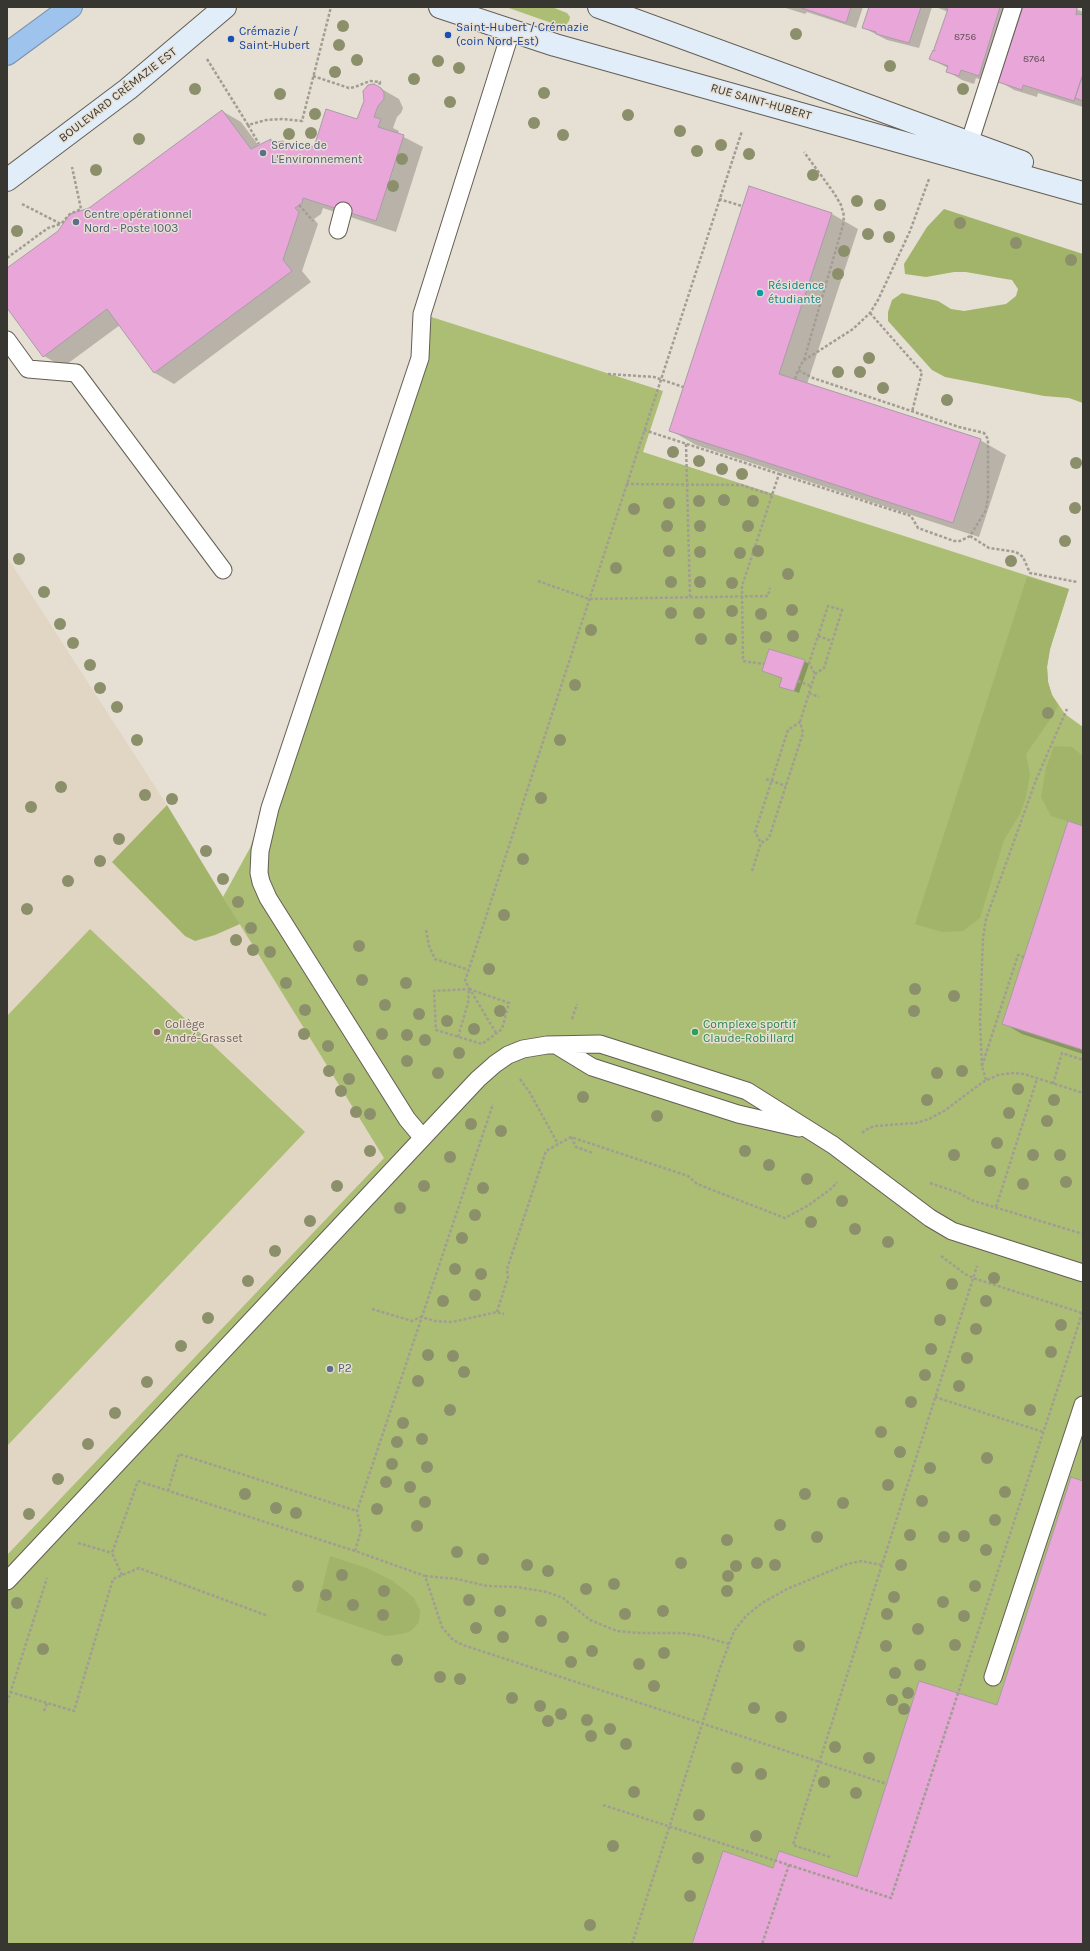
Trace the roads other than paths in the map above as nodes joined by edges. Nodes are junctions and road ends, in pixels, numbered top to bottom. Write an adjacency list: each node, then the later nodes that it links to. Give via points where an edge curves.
1 (71, 7): 7 (highway)
2 (226, 7): 9 (main road, BOULEVARD CRÉMAZIE EST, via 128,89)
3 (440, 7): 6 (main road, RUE SAINT-HUBERT)
4 (599, 7): 8 (main road, RUE SAINT-HUBERT)
5 (1013, 7): 8 (lane)
6 (511, 31): 8 (main road, RUE SAINT-HUBERT); 18 (lane, via 422,314 420,358 270,808 260,851 259,873 268,898 407,1119)
7 (7, 54)
8 (967, 151): 10 (main road, RUE SAINT-HUBERT); 11 (main road, RUE SAINT-HUBERT)
9 (7, 180)
10 (1083, 184)
11 (1083, 193)
12 (343, 211): 13 (lane)
13 (338, 230)
14 (7, 340): 15 (lane, via 28,369 76,373)
15 (223, 570)
16 (556, 1045): 17 (lane, via 592,1067 738,1114); 17 (lane, via 600,1044 747,1091); 18 (lane, via 537,1046 508,1055 478,1079)
17 (810, 1130): 19 (lane, via 930,1218 952,1231)
18 (422, 1137): 21 (lane)
19 (1083, 1273)
20 (1083, 1405): 22 (lane)
21 (7, 1581)
22 (993, 1677)

